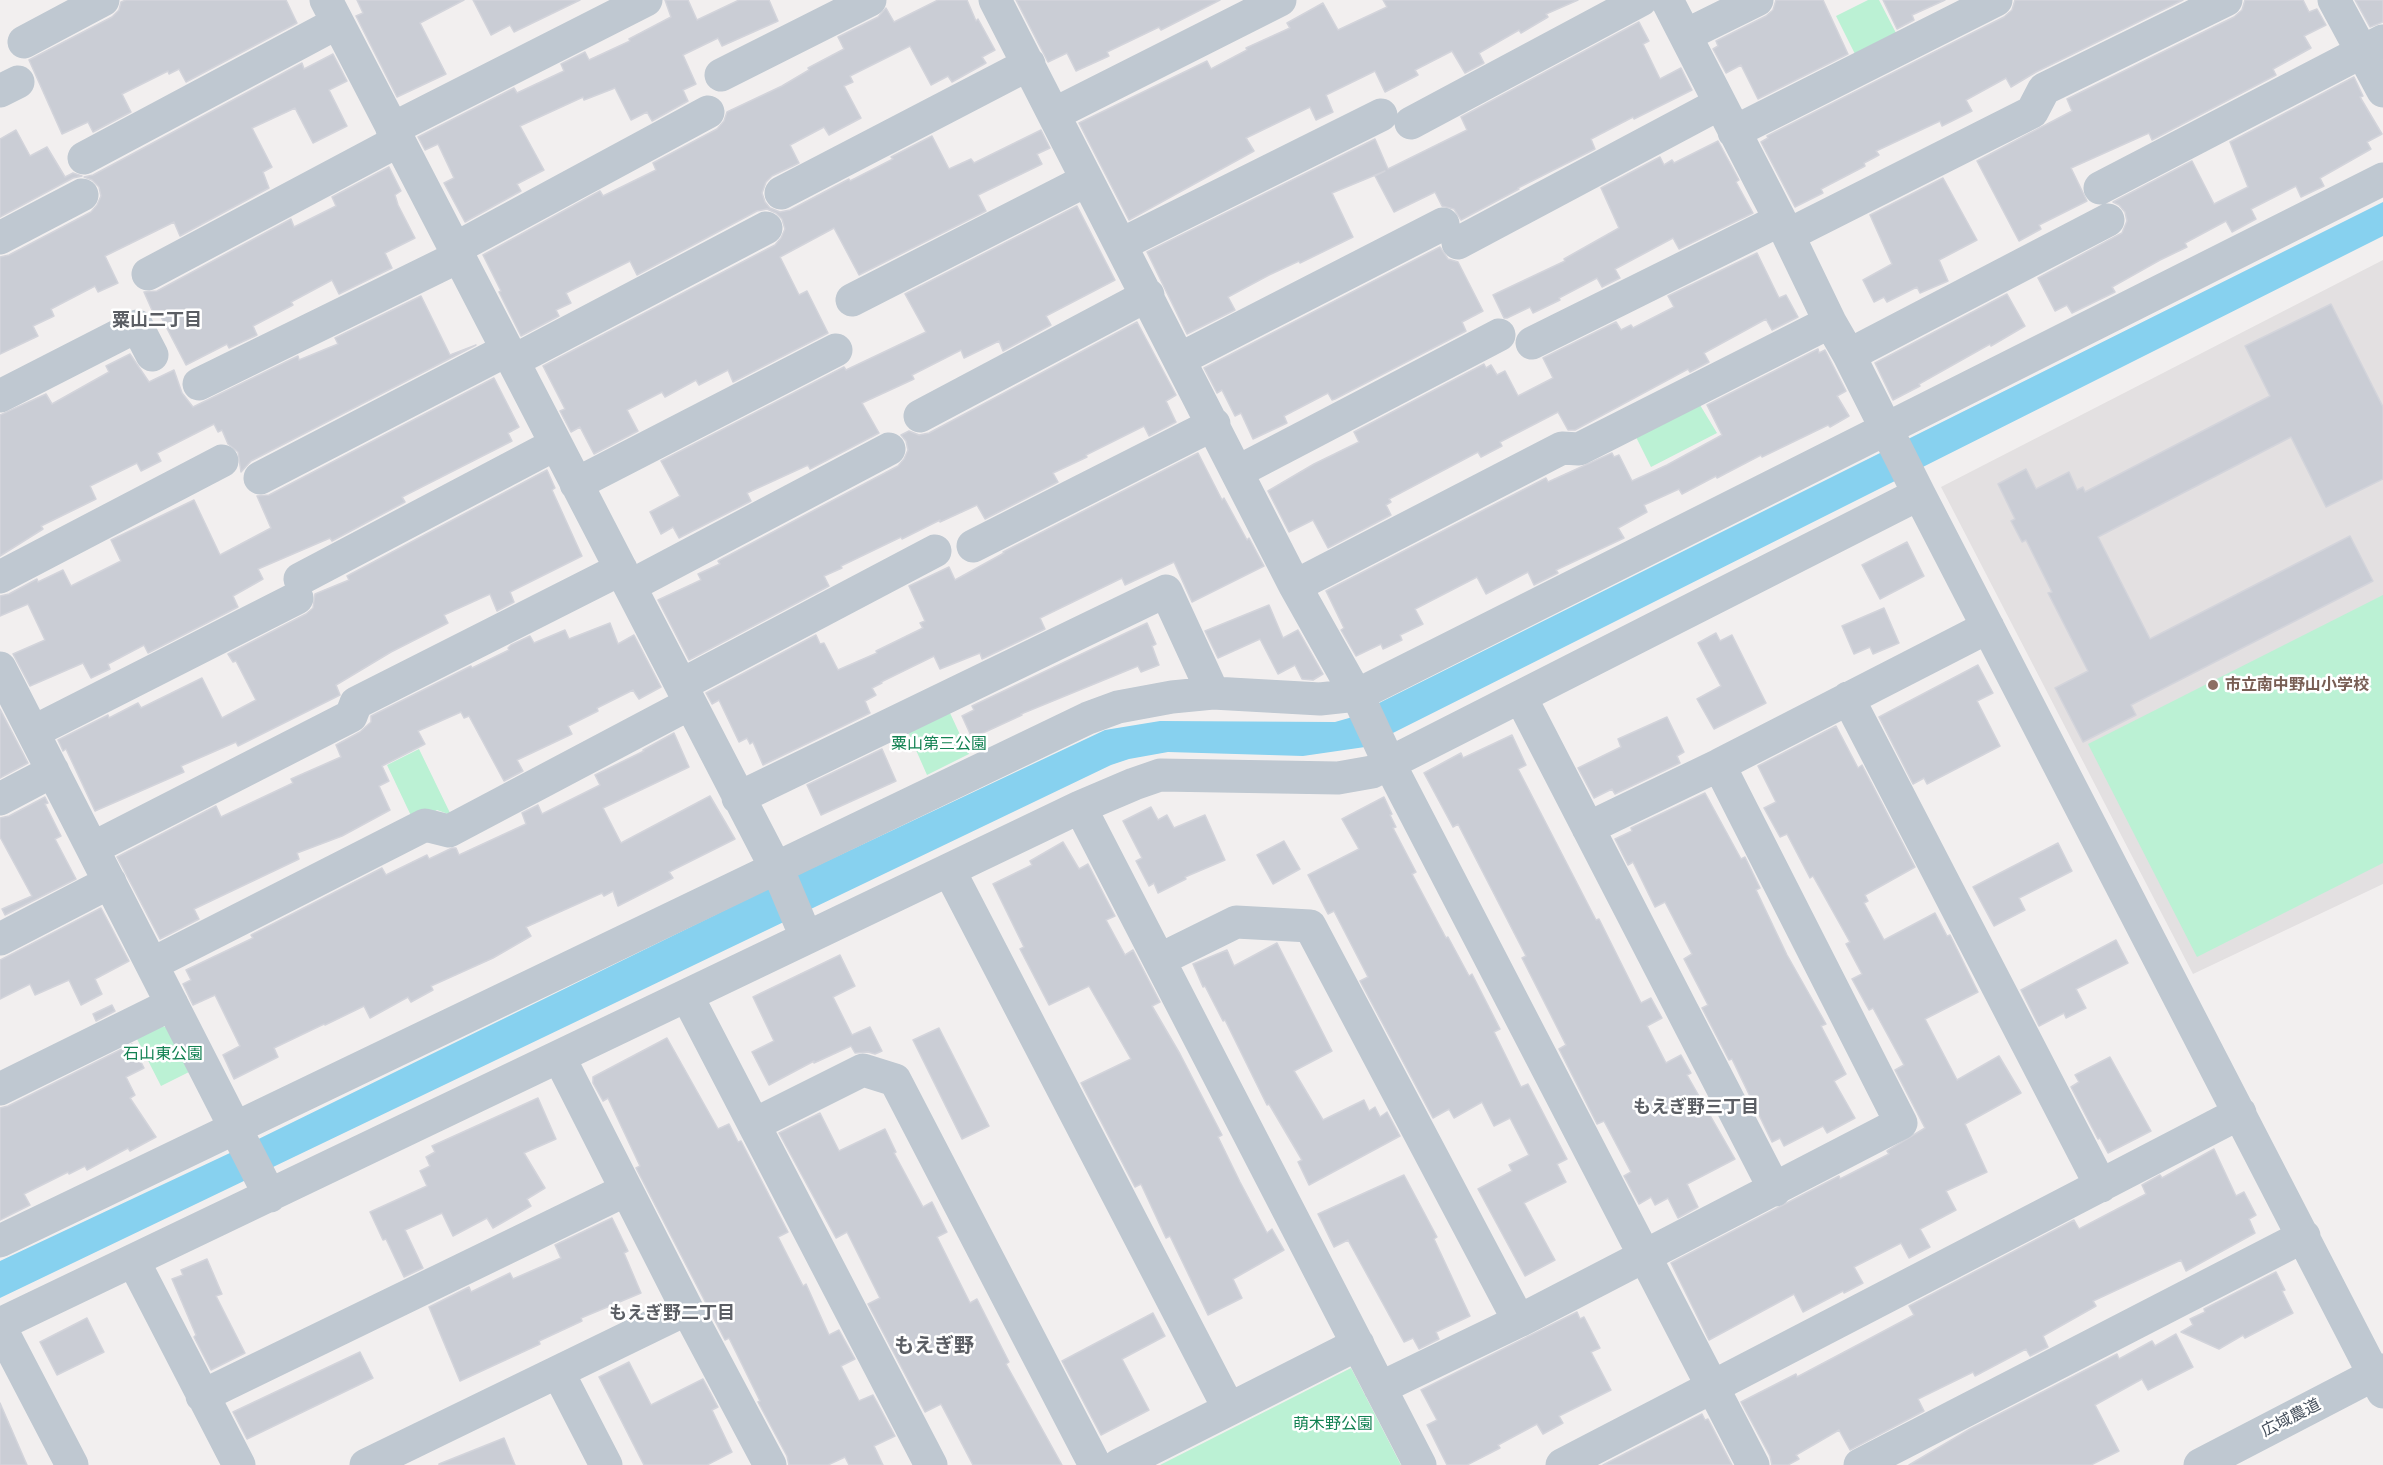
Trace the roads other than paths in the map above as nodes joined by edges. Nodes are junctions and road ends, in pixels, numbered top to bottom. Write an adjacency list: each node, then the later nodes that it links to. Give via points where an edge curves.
1 (103, 0): 14 (street)
2 (646, 0): 22 (street)
3 (870, 0): 17 (street)
4 (995, 0): 16 (street)
5 (1280, 0): 20 (street)
6 (1641, 0): 33 (street, via 1396,119)
7 (1667, 0): 13 (street)
8 (1757, 0): 13 (street)
9 (1996, 0): 21 (street)
10 (2226, 0): 30 (street, via 2044,89 2032,112)
11 (2334, 0): 15 (street)
12 (335, 8): 22 (street); 23 (street)
13 (1686, 35): 21 (street)
14 (24, 42)
15 (2373, 46): 18 (street); 26 (street)
16 (1029, 64): 20 (street); 27 (street)
17 (721, 75)
18 (2383, 92)
19 (708, 112): 34 (street)
20 (1054, 114): 25 (street)
21 (1727, 118): 30 (street); 45 (street, via 1451,233)
22 (395, 135): 34 (street); 35 (street)
23 (84, 158)
24 (2383, 179): 50 (street)
25 (1087, 180): 33 (street); 37 (street)
26 (2100, 188)
27 (781, 193)
28 (82, 195): 32 (street)
29 (2108, 220): 44 (street)
30 (1784, 227): 38 (street); 40 (street)
31 (766, 228): 43 (street)
32 (0, 238)
33 (1122, 244): 36 (street)
34 (458, 252): 43 (street); 46 (street)
35 (148, 274)
36 (1148, 295): 45 (street); 48 (street)
37 (852, 300)
38 (1830, 322): 44 (street); 62 (street, via 1579,449 1562,448)
39 (1499, 334): 54 (street)
40 (1532, 343)
41 (836, 350): 56 (street)
42 (152, 355): 47 (street, via 137,326)
43 (510, 355): 51 (street); 55 (street)
44 (1849, 355): 50 (street)
45 (1180, 359): 49 (street)
46 (199, 384)
47 (0, 396)
48 (921, 416)
49 (1214, 424): 54 (street); 58 (street)
50 (1891, 436): 57 (street); 69 (street)
51 (556, 444): 56 (street); 70 (street)
52 (889, 449): 61 (street)
53 (222, 462): 60 (street)
54 (1237, 472): 62 (street)
55 (260, 478)
56 (576, 484): 61 (street)
57 (1915, 486): 63 (street); 67 (street)
58 (973, 546)
59 (935, 551): 66 (street)
60 (0, 577)
61 (626, 578): 66 (street); 78 (street, via 356,703 351,716)
62 (1295, 586): 69 (street)
63 (1988, 627): 68 (street); 90 (street)
64 (0, 668): 70 (street)
65 (1213, 693): 69 (street); 74 (street, via 1166,591); 80 (street, via 1118,707 1088,718)
66 (685, 694): 74 (street); 85 (street, via 449,831 425,825)
67 (1521, 698): 71 (street); 77 (street)
68 (1848, 698): 72 (street); 93 (street)
69 (1360, 701): 71 (street)
70 (33, 732): 73 (street)
71 (1385, 753): 76 (street, via 1372,772 1338,778 1160,775); 99 (street)
72 (1719, 765): 77 (street); 96 (street, via 1901,1123)
73 (53, 771): 75 (street); 78 (street)
74 (738, 798): 80 (street)
75 (0, 799)
76 (1080, 807): 79 (street); 84 (street)
77 (1588, 828): 96 (street)
78 (93, 848): 81 (street)
79 (949, 870): 82 (street); 110 (street)
80 (779, 875): 82 (street); 92 (street)
81 (110, 882): 83 (street); 85 (street)
82 (802, 929): 86 (street)
83 (0, 939)
84 (1159, 960): 102 (street, via 1236,922 1310,926); 104 (street)
85 (152, 964): 87 (street)
86 (687, 996): 88 (street); 91 (street)
87 (172, 1004): 89 (street); 92 (street)
88 (559, 1057): 94 (street); 95 (street)
89 (0, 1089)
90 (2241, 1113): 93 (street); 97 (street)
91 (754, 1124): 116 (street); 117 (street, via 863,1070 895,1080)
92 (239, 1136): 94 (street); 98 (street)
93 (2101, 1186): 108 (street)
94 (266, 1187): 100 (street)
95 (626, 1190): 101 (street); 109 (street)
96 (1775, 1190): 99 (street)
97 (2304, 1236): 106 (street); 122 (street)
98 (0, 1241)
99 (1643, 1257): 102 (street); 108 (street)
100 (134, 1262): 103 (street); 109 (street)
101 (687, 1309): 105 (street); 115 (street)
102 (1519, 1321): 107 (street)
103 (0, 1326): 111 (street)
104 (1358, 1344): 107 (street); 110 (street)
105 (558, 1372): 113 (street); 114 (street)
106 (2380, 1379): 123 (street, 広域農道)
107 (1380, 1388): 119 (street)
108 (1712, 1388): 120 (street); 121 (street)
109 (202, 1396): 112 (street)
110 (1229, 1409): 118 (street)
111 (72, 1465)
112 (239, 1465)
113 (366, 1465)
114 (606, 1465)
115 (770, 1465)
116 (932, 1465)
117 (1095, 1465)
118 (1119, 1465)
119 (1419, 1465)
120 (1562, 1465)
121 (1753, 1465)
122 (1860, 1465)
123 (2200, 1465)

